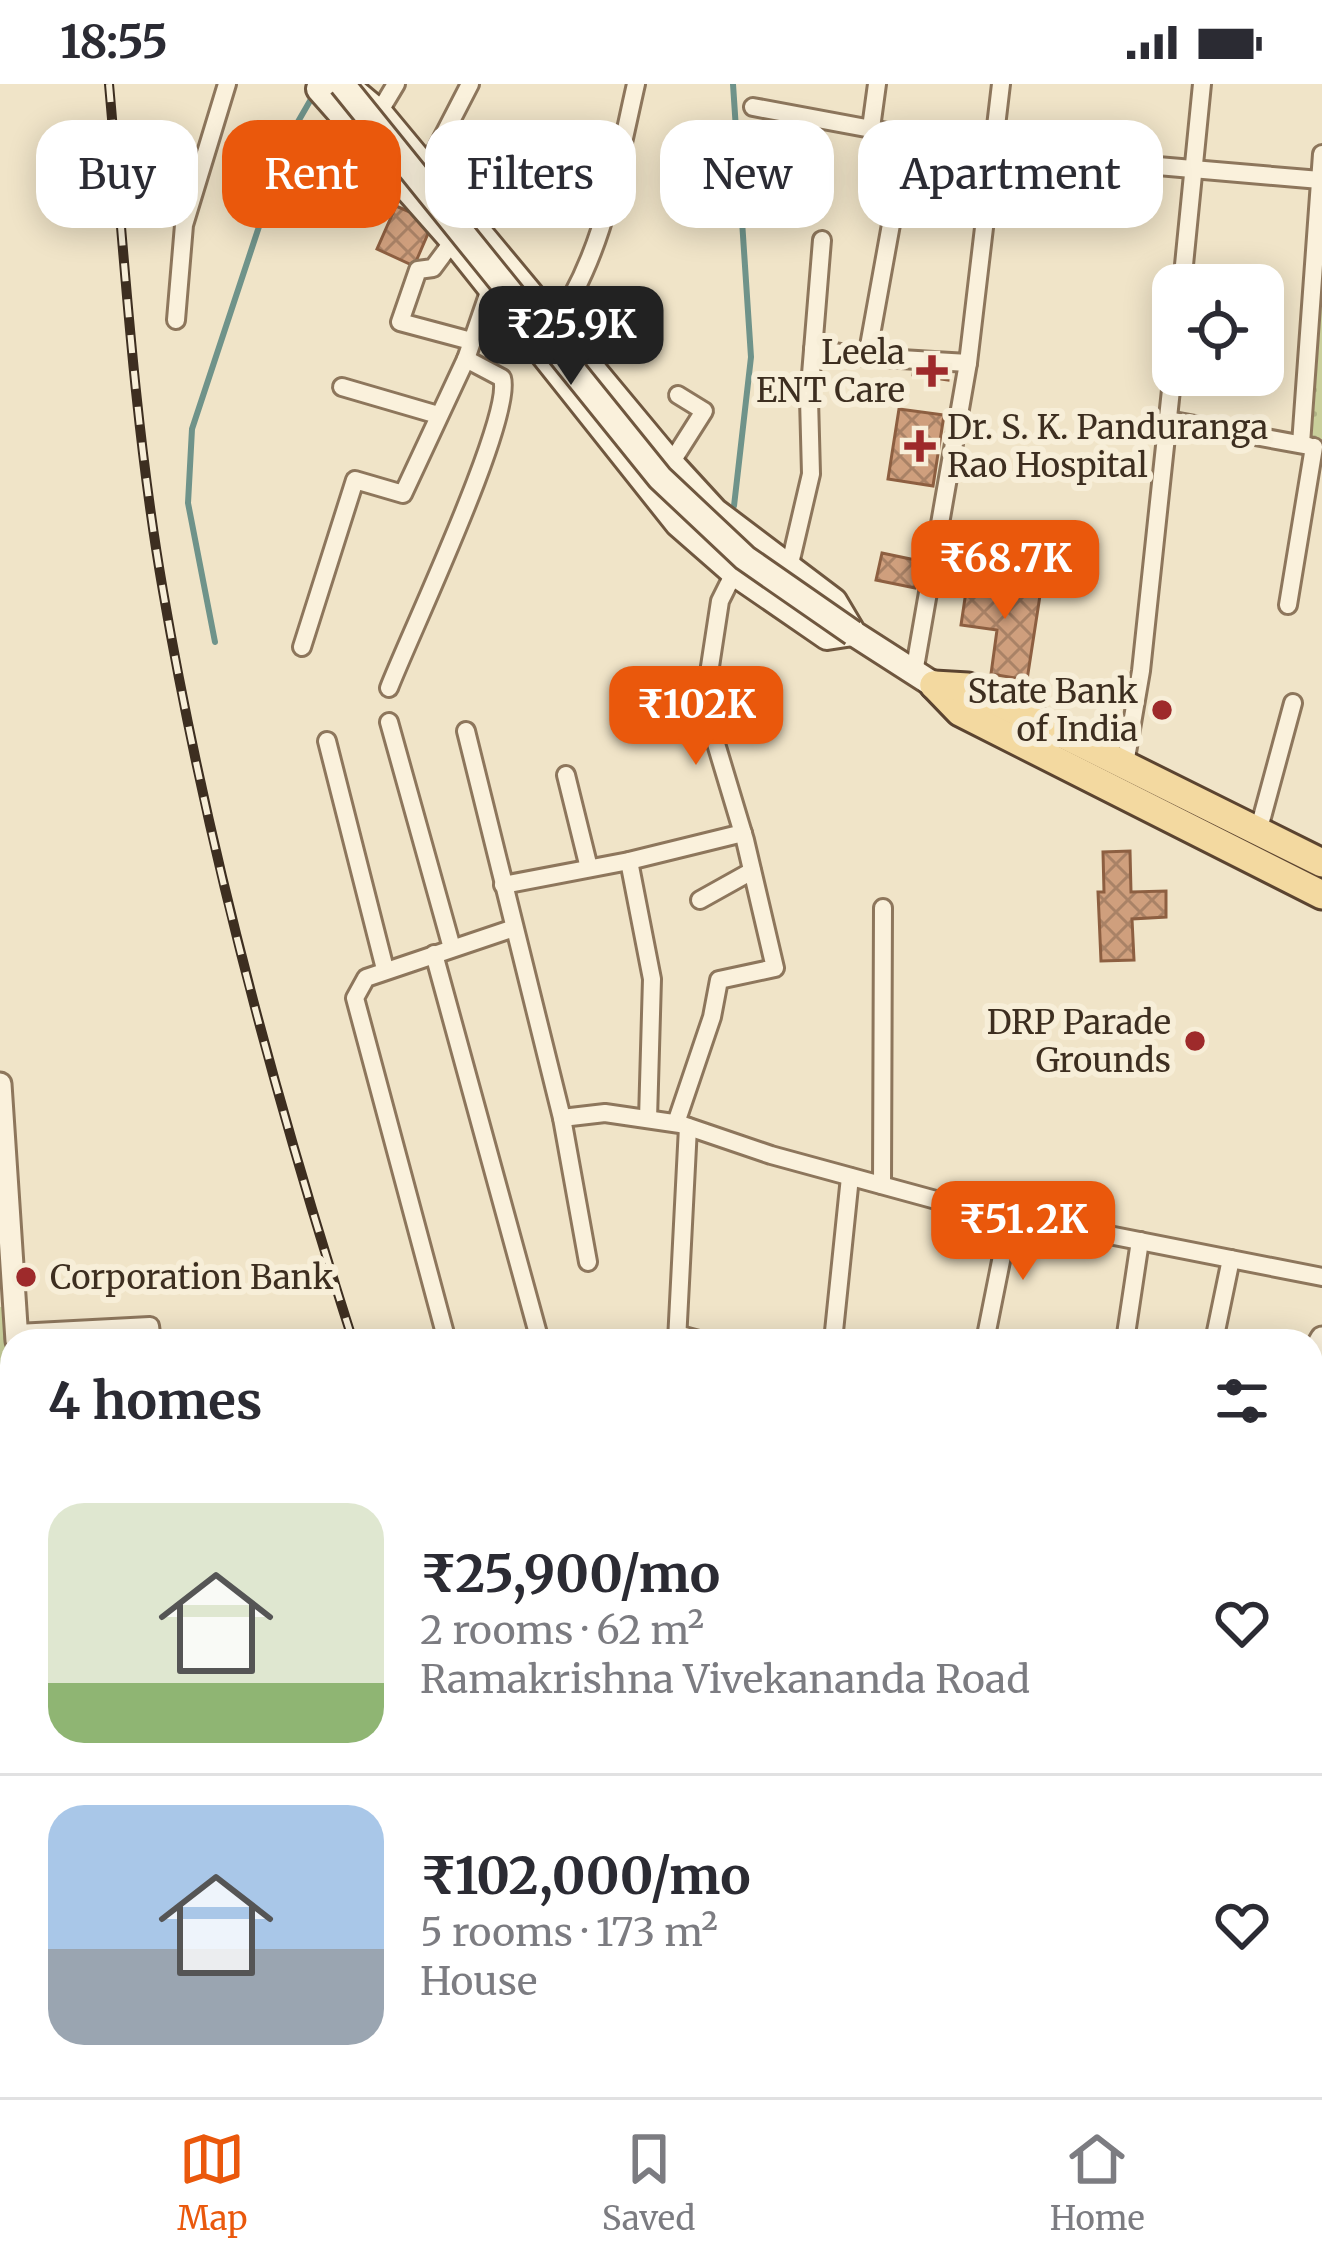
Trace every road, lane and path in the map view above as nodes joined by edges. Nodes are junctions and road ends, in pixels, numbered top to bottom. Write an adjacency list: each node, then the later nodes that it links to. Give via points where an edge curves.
1 (227, 84): 32 (street, via 184,225)
2 (396, 84): 10 (street)
3 (470, 84): 13 (street)
4 (636, 84): 33 (street, via 609,202 576,296)
5 (877, 84): 14 (street)
6 (1001, 84): 15 (street)
7 (1202, 84): 20 (street)
8 (329, 87): 10 (main road, via 355,92); 11 (main road); 49 (main road, bridge, via 660,478 745,557)
9 (753, 107): 16 (street)
10 (380, 112): 12 (street); 18 (main road)
11 (353, 120)
12 (374, 120)
13 (452, 120)
14 (872, 120)
15 (998, 120)
16 (858, 126)
17 (1322, 154): 22 (street)
18 (425, 164)
19 (1163, 166): 20 (street)
20 (1194, 168): 22 (street); 30 (street)
21 (425, 173): 24 (street)
22 (1320, 180): 44 (street)
23 (401, 181): 24 (main road)
24 (412, 194): 29 (main road)
25 (478, 228): 33 (main road)
26 (890, 228): 37 (street)
27 (985, 228): 38 (street)
28 (822, 240): 35 (street)
29 (453, 241): 31 (main road); 36 (street, via 433,268 418,270 400,322)
30 (1184, 264)
31 (490, 289): 34 (main road); 36 (street)
32 (176, 320)
33 (556, 322): 34 (street); 45 (main road)
34 (537, 348): 47 (main road, via 678,524)
35 (813, 349): 37 (street); 46 (street, via 811,474)
36 (468, 350): 42 (street); 52 (street, via 502,378 504,399)
37 (867, 357): 38 (street)
38 (968, 363): 51 (street)
39 (342, 387): 42 (street)
40 (678, 395): 45 (street, via 704,411)
41 (1170, 396): 43 (street)
42 (438, 416): 50 (street, via 403,494 356,480)
43 (1168, 420): 44 (street); 57 (street)
44 (1312, 446): 48 (street)
45 (670, 463): 46 (main road, via 715,511)
46 (789, 568): 49 (main road, via 841,607)
47 (734, 573): 49 (main road, via 827,637); 60 (street, via 720,601 709,673 714,737)
48 (1288, 605)
49 (853, 633): 51 (main road)
50 (302, 647)
51 (924, 679): 57 (main road, via 968,687); 66 (main road, via 960,712)
52 (389, 688)
53 (1293, 703): 59 (street)
54 (388, 722): 70 (street)
55 (466, 731): 65 (street)
56 (327, 741): 71 (street)
57 (1125, 764): 59 (main road)
58 (566, 776): 63 (street)
59 (1258, 832): 62 (main road)
60 (742, 833): 61 (street); 64 (street)
61 (629, 861): 63 (street); 74 (street, via 652,979)
62 (1322, 863)
63 (589, 868): 65 (street)
64 (752, 871): 67 (street); 75 (street, via 775,968 719,980)
65 (502, 885): 69 (street)
66 (1322, 895)
67 (700, 900)
68 (883, 908): 77 (street)
69 (514, 928): 70 (street); 73 (street)
70 (443, 951): 71 (street); 87 (street)
71 (385, 970): 86 (street, via 366,978 355,998)
72 (0, 1084): 83 (street)
73 (562, 1118): 74 (street); 81 (street)
74 (648, 1119): 75 (street)
75 (682, 1125): 76 (street); 88 (street)
76 (850, 1177): 77 (street); 89 (street)
77 (882, 1185): 78 (street)
78 (1010, 1216): 79 (street); 90 (street)
79 (1140, 1241): 80 (street); 91 (street)
80 (1231, 1259): 82 (street); 92 (street)
81 (588, 1262)
82 (1322, 1277)
83 (8, 1302)
84 (114, 1329): 85 (street)
85 (150, 1329)
86 (444, 1329)
87 (537, 1329)
88 (677, 1329)
89 (834, 1329)
90 (987, 1329)
91 (1127, 1329)
92 (1216, 1329)

